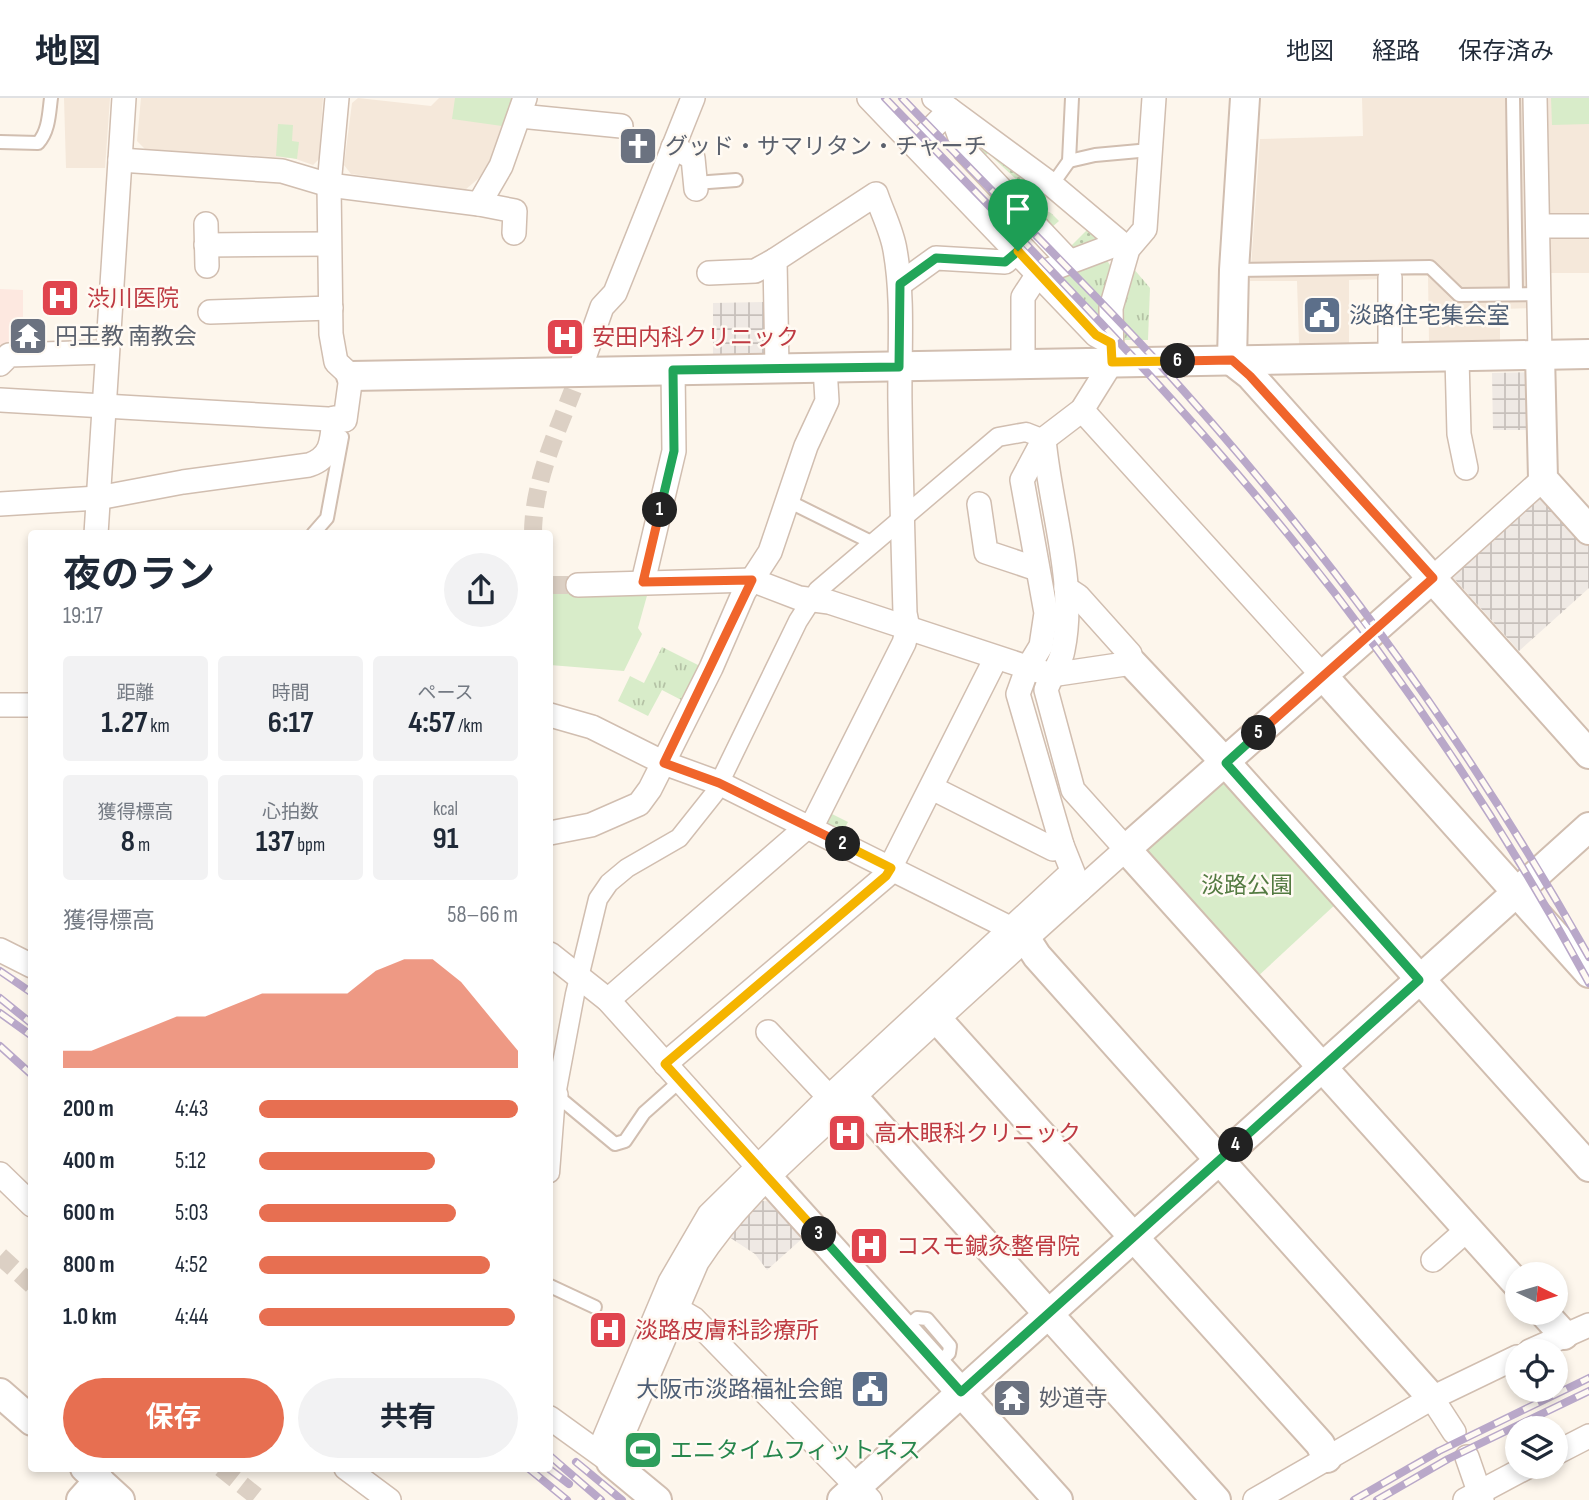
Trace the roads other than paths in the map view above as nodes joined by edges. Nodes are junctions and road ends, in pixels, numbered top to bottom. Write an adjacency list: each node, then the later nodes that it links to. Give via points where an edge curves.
1 (51, 98): 14 (lane, via 46,129 38,143)
2 (124, 98): 18 (street)
3 (337, 98): 21 (street)
4 (693, 98): 16 (street)
5 (870, 98): 15 (street)
6 (1073, 98): 19 (lane)
7 (1154, 98): 17 (street)
8 (1245, 98): 34 (street)
9 (1513, 98): 39 (lane)
10 (1535, 98): 25 (street)
11 (942, 104): 15 (street); 22 (street); 33 (street, via 965,151)
12 (523, 107): 13 (street); 24 (street, via 501,166)
13 (621, 126)
14 (0, 142)
15 (915, 145): 31 (street)
16 (673, 147): 23 (street, via 693,158); 57 (street, via 615,293 602,307)
17 (1150, 150): 19 (lane); 30 (street, via 1145,229)
18 (120, 160): 21 (street, via 282,172); 43 (street)
19 (1069, 161): 22 (lane)
20 (736, 180): 23 (lane)
21 (330, 185): 24 (street); 28 (street)
22 (1052, 185): 30 (street)
23 (695, 186)
24 (479, 204): 27 (street, via 515,211)
25 (1539, 226): 26 (street); 40 (street)
26 (1589, 226)
27 (514, 233)
28 (329, 244): 29 (street); 41 (street)
29 (207, 245)
30 (1124, 246): 33 (street); 44 (street, via 1111,308)
31 (1018, 251): 36 (street); 38 (street, via 1005,262 936,258)
32 (775, 260): 35 (street, via 755,271); 38 (street, via 876,194 895,251); 53 (street)
33 (1069, 261): 36 (street)
34 (1234, 271): 39 (lane, via 1430,267 1459,295); 49 (street)
35 (709, 273)
36 (1038, 274): 44 (street); 51 (street, via 1023,297)
37 (1390, 278): 47 (street)
38 (900, 284): 52 (street)
39 (1516, 294): 40 (lane)
40 (1540, 294): 46 (street)
41 (331, 308): 42 (street); 56 (street, via 336,362)
42 (210, 312)
43 (107, 352): 50 (street, via 9,355); 59 (street)
44 (1112, 353): 49 (street); 51 (street); 60 (street)
45 (1589, 354): 46 (street)
46 (1540, 355): 48 (street); 64 (street)
47 (1390, 358): 48 (street); 49 (street)
48 (1457, 358): 63 (street, via 1453,448)
49 (1232, 360): 75 (street)
50 (0, 363)
51 (1023, 365): 52 (street)
52 (899, 367): 54 (street); 69 (street)
53 (778, 368): 54 (street); 55 (street)
54 (825, 368): 66 (street, via 827,401)
55 (673, 370): 57 (street); 77 (street, via 674,451)
56 (351, 376): 57 (street); 61 (street)
57 (576, 381)
58 (0, 400): 59 (street)
59 (104, 406): 61 (street); 65 (street)
60 (1082, 410): 62 (street); 86 (street)
61 (340, 419): 65 (street, via 330,452 309,465); 71 (lane, via 327,518)
62 (1044, 439): 69 (street, via 1026,432 998,437); 74 (street, via 1022,480); 79 (street)
63 (1466, 468)
64 (1543, 479): 72 (street); 75 (street)
65 (98, 498): 67 (street); 70 (street)
66 (788, 501): 73 (lane); 76 (street, via 769,552)
67 (0, 504)
68 (979, 504): 74 (street, via 986,552)
69 (902, 521): 73 (street); 81 (street)
70 (96, 530)
71 (316, 530)
72 (1589, 530)
73 (875, 544): 80 (street)
74 (1037, 569): 84 (street, via 1046,613 1041,646)
75 (1433, 578): 86 (street); 90 (street)
76 (752, 580): 77 (street); 80 (street, via 799,598); 91 (street)
77 (643, 582): 78 (street)
78 (578, 585)
79 (1066, 588): 83 (street, via 1130,654); 85 (street, via 1063,654)
80 (812, 598): 81 (street); 93 (street)
81 (908, 628): 82 (street); 95 (street, via 860,734)
82 (996, 658): 84 (street); 94 (street)
83 (1132, 663): 85 (street); 92 (street)
84 (1027, 669): 85 (street); 98 (street, via 1018,694)
85 (1051, 675): 99 (street, via 1046,690 1073,790)
86 (1322, 676): 92 (street); 102 (street)
87 (0, 705): 88 (street)
88 (28, 705)
89 (553, 716): 91 (street, via 592,727)
90 (1589, 754)
91 (664, 763): 93 (street); 97 (street, via 639,804 591,825)
92 (1226, 763): 99 (street); 109 (street)
93 (719, 783): 95 (street); 108 (street, via 679,838 609,883 594,912)
94 (932, 788): 98 (street, via 1053,849); 100 (street)
95 (809, 827): 100 (street); 110 (street)
96 (1589, 827): 102 (street)
97 (553, 832)
98 (1062, 845): 101 (street)
99 (1126, 849): 101 (street); 113 (street)
100 (891, 868): 103 (street); 114 (street)
101 (1076, 881): 103 (street)
102 (1517, 893): 107 (street); 109 (street)
103 (1019, 933): 111 (street); 116 (street); 117 (street)
104 (0, 950): 106 (street)
105 (553, 956): 108 (street)
106 (28, 959)
107 (1589, 973)
108 (579, 977): 110 (street); 115 (street)
109 (1419, 980): 113 (street); 118 (street)
110 (608, 1000): 114 (street)
111 (937, 1019): 116 (street); 123 (street)
112 (768, 1032): 116 (street)
113 (1322, 1068): 117 (street); 122 (street)
114 (673, 1073): 115 (lane, via 625,1142 615,1144); 119 (street)
115 (553, 1092)
116 (841, 1097): 119 (street); 129 (street)
117 (1221, 1159): 123 (street); 135 (street)
118 (1589, 1167)
119 (762, 1172): 128 (street, via 697,1262); 133 (street); 142 (street, via 709,1215 694,1237 670,1282)
120 (0, 1174): 121 (street)
121 (28, 1201)
122 (1468, 1229): 124 (street); 125 (street)
123 (1133, 1237): 129 (street); 143 (street, via 1320,1444)
124 (1433, 1260)
125 (1505, 1271)
126 (553, 1287): 127 (lane)
127 (595, 1307)
128 (677, 1309): 142 (street); 147 (street, via 694,1319)
129 (1048, 1314): 133 (street); 153 (street)
130 (1576, 1330): 131 (street)
131 (1556, 1339)
132 (1505, 1363): 135 (street)
133 (961, 1392): 147 (street); 152 (street)
134 (0, 1393): 136 (street)
135 (1432, 1398): 138 (street); 143 (street)
136 (28, 1418)
137 (553, 1420): 142 (street)
138 (1454, 1432)
139 (1589, 1436): 140 (street)
140 (1568, 1447)
141 (1467, 1457): 148 (street)
142 (604, 1458): 151 (street)
143 (1327, 1458): 154 (street)
144 (351, 1472): 150 (street)
145 (1507, 1479): 148 (street)
146 (88, 1483): 149 (street)
147 (857, 1495)
148 (1476, 1497)
149 (120, 1500)
150 (389, 1500)
151 (657, 1500)
152 (1058, 1500)
153 (1216, 1500)
154 (1255, 1500)

